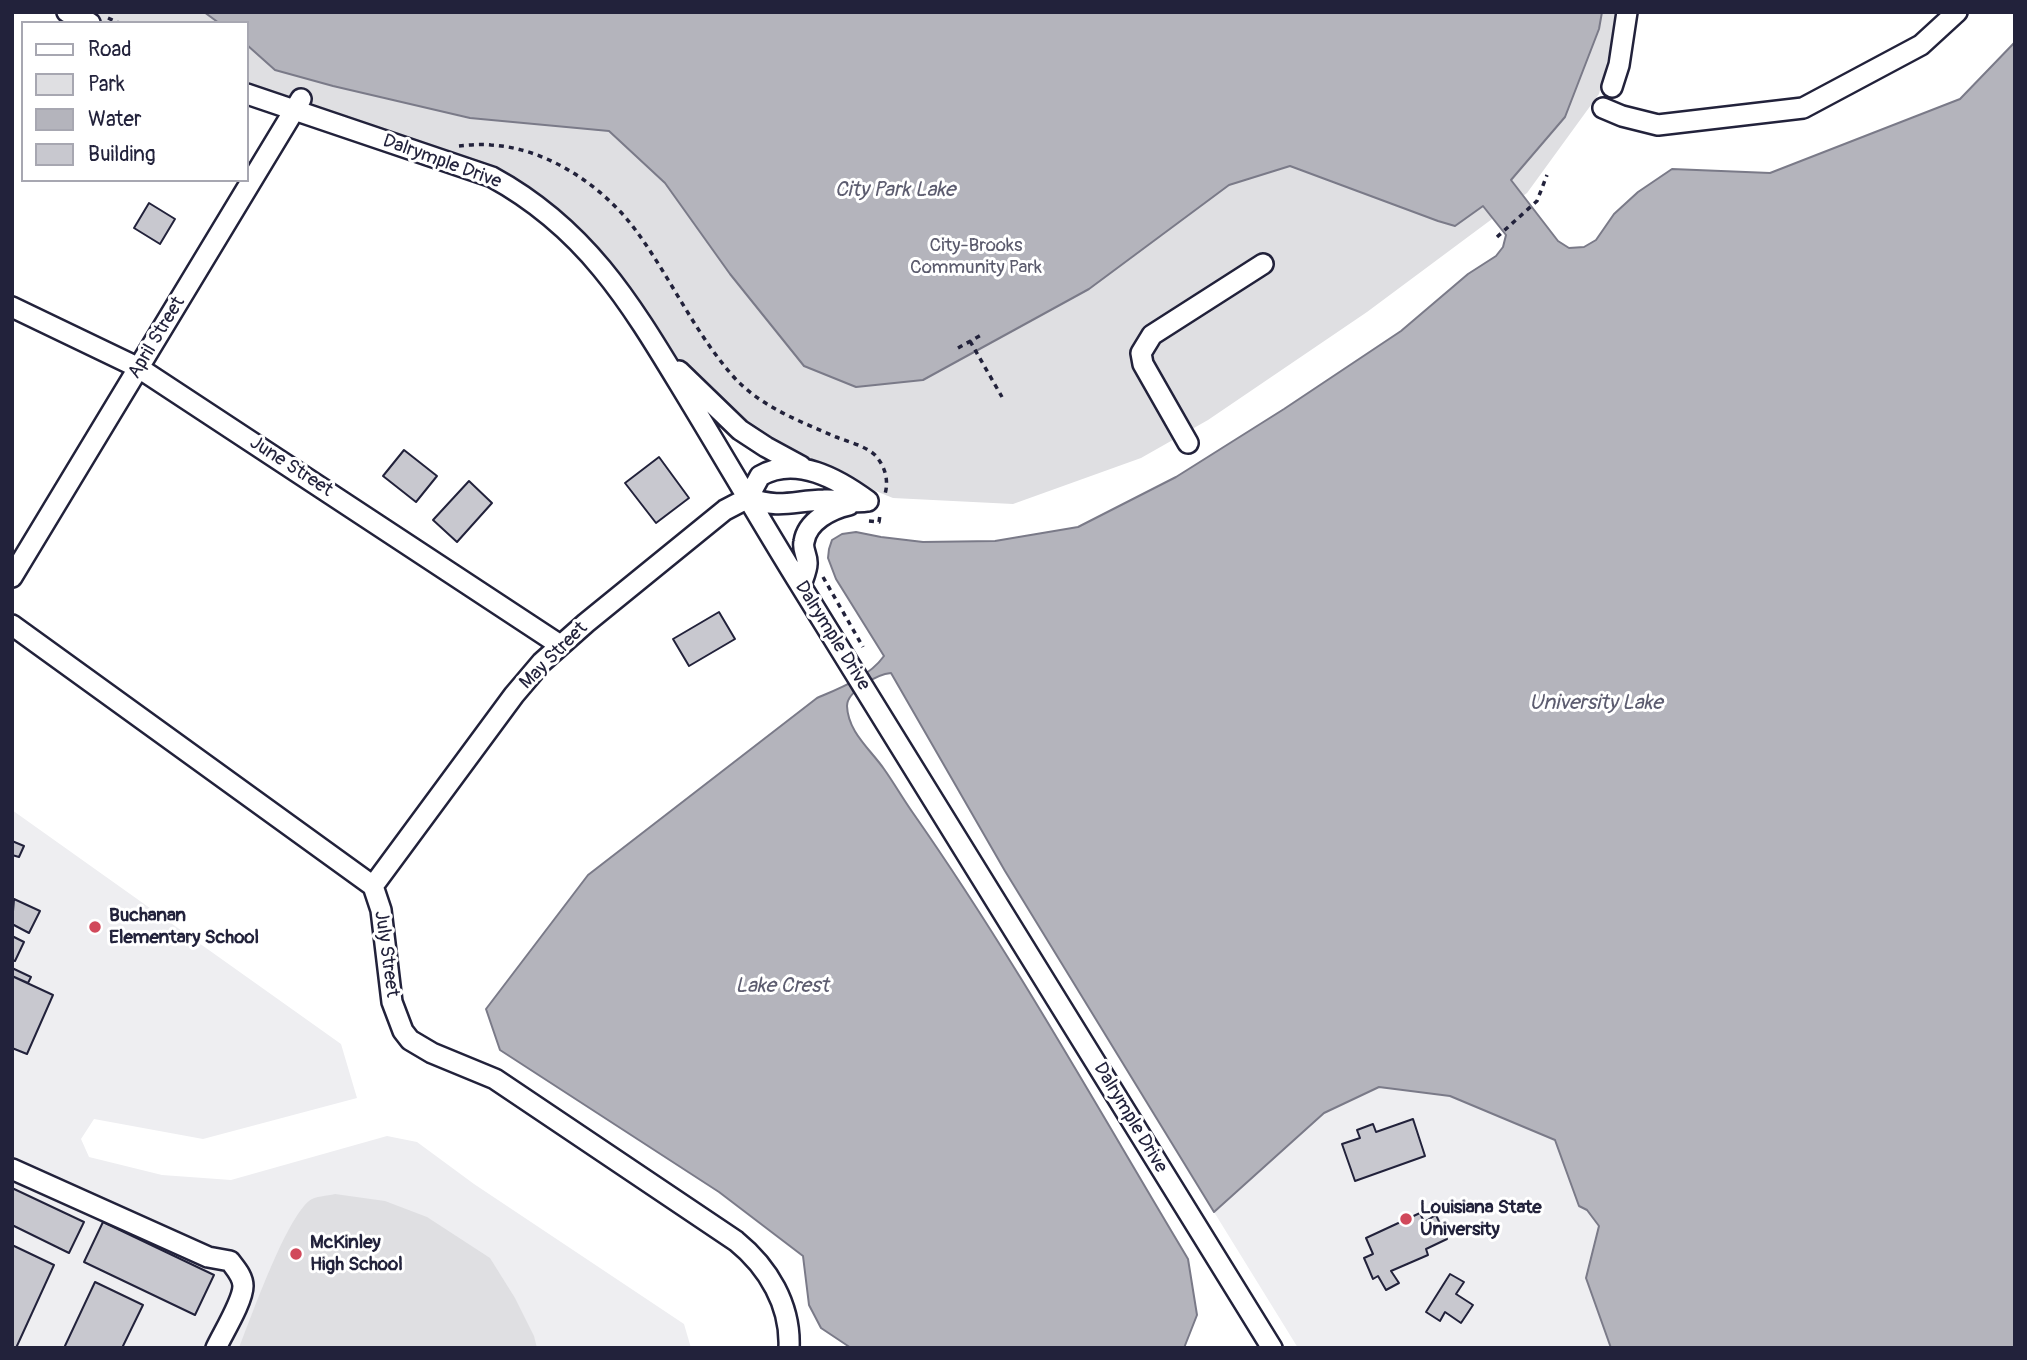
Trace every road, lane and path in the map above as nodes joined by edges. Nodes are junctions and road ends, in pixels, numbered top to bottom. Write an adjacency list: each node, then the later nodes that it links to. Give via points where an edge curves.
1 (67, 12): 4 (street)
2 (1627, 12): 5 (street)
3 (1957, 12): 8 (street, via 1920,45 1802,108 1658,125)
4 (86, 21)
5 (1612, 87)
6 (248, 93): 7 (street, Dalrymple Drive)
7 (297, 105): 16 (street, Dalrymple Drive, via 492,177 526,197 595,258); 17 (street, April Street)
8 (1603, 108)
9 (1547, 174): 10 (path, via 1537,201)
10 (1497, 237)
11 (1263, 264): 19 (street, via 1158,331 1143,347 1143,364)
12 (12, 307): 17 (street, June Street)
13 (984, 334): 14 (path)
14 (971, 341): 15 (path); 18 (path)
15 (958, 348)
16 (662, 356): 21 (street, via 740,430); 23 (street, Dalrymple Drive)
17 (139, 368): 27 (street, April Street); 30 (street, June Street)
18 (1002, 397)
19 (1188, 443)
20 (868, 449): 22 (path, via 885,471)
21 (814, 473): 23 (street, May Street, via 792,468 768,471 755,482); 24 (street, May Street, via 843,483 868,501)
22 (886, 489)
23 (748, 498): 24 (street, via 768,505 825,499); 28 (street, Dalrymple Drive); 30 (street, May Street, via 725,510)
24 (858, 512): 25 (path); 28 (street, via 835,508 806,535 803,550 807,563)
25 (879, 522)
26 (821, 569): 31 (path)
27 (12, 577)
28 (801, 585): 36 (street, Dalrymple Drive)
29 (12, 625): 32 (street, July Street)
30 (560, 645): 32 (street, May Street, via 514,695)
31 (865, 652)
32 (373, 886): 35 (street, July Street, via 381,910 392,1002 410,1040 432,1054 495,1079 744,1247 767,1272 779,1294)
33 (12, 1169): 34 (street, via 208,1257 230,1261 243,1286)
34 (216, 1348)
35 (789, 1348)
36 (1272, 1348)

